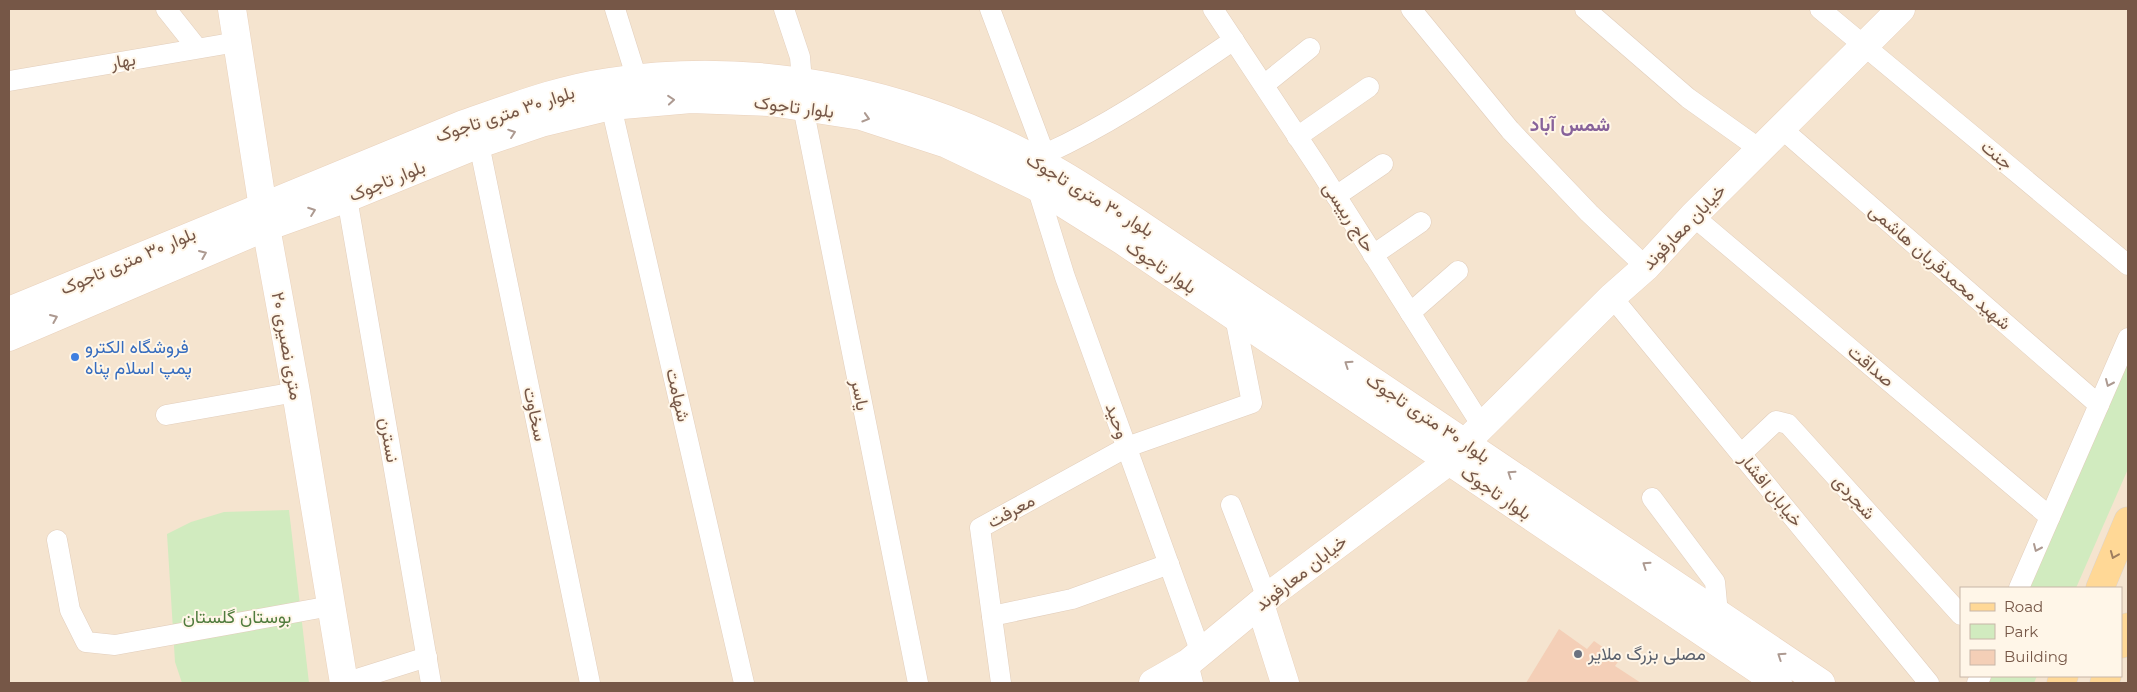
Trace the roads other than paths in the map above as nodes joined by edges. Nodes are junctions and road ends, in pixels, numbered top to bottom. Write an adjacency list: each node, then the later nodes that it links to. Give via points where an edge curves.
1 (166, 9): 14 (street)
2 (232, 9): 12 (main road, ۲۰ متری نصیری)
3 (615, 9): 16 (street)
4 (784, 9): 20 (street, یاسر, via 800,56)
5 (990, 9): 27 (street, وحید)
6 (1213, 9): 11 (street, حاج رییسی)
7 (1411, 9): 35 (street, via 1510,130)
8 (1586, 9): 25 (street, via 1688,98)
9 (1820, 9): 13 (street, جنت)
10 (1902, 9): 13 (main road, خیابان معارفوند)
11 (1234, 40): 18 (street, حاج رییسی); 27 (street, via 1153,94 1066,145)
12 (238, 42): 14 (street, بهار); 30 (main road, ۲۰ متری نصیری)
13 (1866, 45): 22 (main road, خیابان معارفوند); 34 (street, جنت)
14 (197, 48): 17 (street, بهار)
15 (1310, 48): 18 (street)
16 (637, 79): 20 (main road, بلوار ۳۰ متری تاجوک, via 690,74 773,77); 30 (main road, بلوار ۳۰ متری تاجوک, via 608,82 534,100 464,124)
17 (9, 81)
18 (1264, 85): 23 (street, حاج رییسی)
19 (1369, 87): 23 (street)
20 (802, 94): 21 (main road, بلوار تاجوک, one-way to 20, via 691,98 771,102); 27 (main road, بلوار ۳۰ متری تاجوک, via 866,93 956,122); 70 (street, یاسر)
21 (612, 106): 24 (main road, بلوار تاجوک, one-way to 21, via 541,123); 69 (street, شهامت)
22 (1782, 128): 25 (main road, خیابان معارفوند); 44 (street, شهید محمدقربان هاشمی)
23 (1298, 137): 28 (street, حاج رییسی)
24 (479, 144): 29 (main road, بلوار تاجوک); 68 (street, سخاوت)
25 (1760, 150): 31 (main road, خیابان معارفوند)
26 (1383, 164): 28 (street)
27 (1044, 169): 40 (main road, بلوار تاجوک, via 1123,241); 46 (main road, بلوار ۳۰ متری تاجوک, one-way to 27, via 1136,221); 47 (street, وحید, via 1065,277)
28 (1336, 196): 33 (street, حاج رییسی)
29 (347, 198): 30 (main road, بلوار تاجوک, one-way to 29); 64 (street, نسترن)
30 (265, 216): 38 (main road, بلوار ۳۰ متری تاجوک); 41 (main road, بلوار ۳۰ متری تاجوک, one-way to 30); 43 (main road, ۲۰ متری نصیری)
31 (1693, 216): 35 (main road, خیابان معارفوند); 51 (street, صداقت)
32 (1421, 222): 33 (street)
33 (1373, 255): 39 (street, حاج رییسی)
34 (2128, 265)
35 (1646, 267): 37 (main road, خیابان معارفوند)
36 (1458, 271): 39 (street)
37 (1612, 297): 46 (main road, خیابان معارفوند); 48 (street, خیابان افشار)
38 (9, 311)
39 (1410, 312): 46 (street, حاج رییسی)
40 (1235, 317): 46 (main road, بلوار تاجوک); 47 (street, via 1252,403)
41 (9, 337)
42 (2128, 338): 44 (street, one-way to 44)
43 (296, 392): 45 (street); 58 (main road, ۲۰ متری نصیری)
44 (2099, 405): 51 (street)
45 (166, 415)
46 (1465, 443): 57 (main road, خیابان معارفوند); 59 (main road, بلوار ۳۰ متری تاجوک, one-way to 46); 74 (main road, بلوار تاجوک)
47 (1127, 447): 54 (street, وحید); 61 (street, معرفت, via 980,528)
48 (1741, 454): 60 (street, شجردی, via 1776,421 1788,424); 76 (street, خیابان افشار)
49 (1652, 498): 59 (street, via 1715,582)
50 (1231, 505): 57 (street)
51 (2050, 517): 55 (street, one-way to 55)
52 (2128, 521): 56 (main road, one-way to 56)
53 (57, 540): 58 (street, via 70,610 86,642 115,645)
54 (1169, 564): 61 (street, via 1072,599); 65 (street, وحید)
55 (2019, 587)
56 (2100, 587)
57 (1264, 601): 65 (main road, خیابان معارفوند); 73 (main road)
58 (331, 606): 66 (main road, ۲۰ متری نصیری)
59 (1718, 614): 75 (main road, بلوار ۳۰ متری تاجوک, one-way to 59)
60 (1960, 614)
61 (992, 616): 71 (street, معرفت)
62 (2128, 627): 63 (main road)
63 (2122, 642)
64 (427, 658): 66 (street); 67 (street, نسترن)
65 (1194, 667): 72 (main road, خیابان معارفوند)
66 (344, 683)
67 (431, 683)
68 (590, 683)
69 (744, 683)
70 (918, 683)
71 (1001, 683)
72 (1154, 683)
73 (1285, 683)
74 (1778, 683)
75 (1821, 683)
76 (1929, 683)

